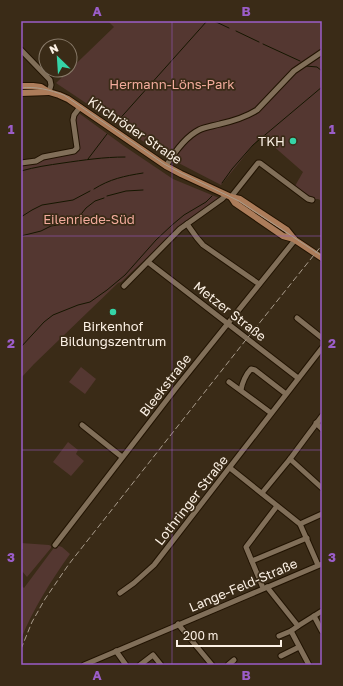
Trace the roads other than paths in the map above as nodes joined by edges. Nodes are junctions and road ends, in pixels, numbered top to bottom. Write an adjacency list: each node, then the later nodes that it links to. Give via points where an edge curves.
1 (21, 50): 4 (street, via 50,80)
2 (322, 52): 8 (street, via 294,71 253,113 194,133 182,144)
3 (21, 86): 4 (main road, Kirchröder Straße, via 41,87)
4 (49, 92): 5 (main road, Kirchröder Straße); 6 (main road, Kirchröder Straße, via 60,95)
5 (21, 93)
6 (80, 107): 7 (street, via 73,120 77,148 74,151); 8 (main road, Kirchröder Straße)
7 (21, 163)
8 (166, 166): 9 (main road, Kirchröder Straße)
9 (228, 196): 10 (street, via 260,163); 11 (street); 12 (main road, Kirchröder Straße, via 285,237)
10 (312, 200)
11 (187, 224): 14 (street); 15 (street, via 203,245)
12 (295, 240): 13 (main road, Kirchröder Straße); 15 (street, Bleekstraße)
13 (322, 258)
14 (148, 262): 16 (street); 18 (street, Metzer Straße)
15 (259, 284): 18 (street, Bleekstraße)
16 (124, 286)
17 (297, 318): 19 (street)
18 (228, 324): 21 (street, Metzer Straße); 30 (street, Bleekstraße)
19 (322, 338)
20 (322, 348): 21 (street, Lothringer Straße)
21 (298, 378): 24 (street, Lothringer Straße)
22 (229, 382): 23 (street)
23 (241, 390): 24 (street, via 251,369); 25 (street)
24 (286, 394): 25 (street, Lothringer Straße)
25 (271, 413): 32 (street, Lothringer Straße)
26 (322, 416): 27 (street)
27 (316, 423): 29 (street); 31 (street)
28 (82, 425): 30 (street)
29 (322, 429)
30 (122, 457): 39 (street, Bleekstraße)
31 (290, 459): 33 (street); 34 (street)
32 (230, 468): 34 (street); 43 (street, Lothringer Straße, via 154,565)
33 (322, 488)
34 (262, 493): 35 (street)
35 (277, 506): 37 (street); 40 (street, via 246,547)
36 (322, 514): 37 (street)
37 (300, 524): 38 (street)
38 (307, 538): 40 (street); 41 (street)
39 (55, 545)
40 (252, 561): 42 (street)
41 (320, 564): 42 (street, Lange-Feld-Straße)
42 (265, 588): 46 (street, Lange-Feld-Straße); 47 (street)
43 (120, 593)
44 (322, 611): 45 (street)
45 (314, 616): 47 (street); 49 (street)
46 (178, 624): 52 (street, Lange-Feld-Straße); 59 (street)
47 (298, 626): 48 (street)
48 (291, 631): 50 (street); 51 (street)
49 (322, 631)
50 (279, 636)
51 (299, 647): 53 (street); 61 (street)
52 (116, 652): 55 (street, Lange-Feld-Straße); 56 (street)
53 (281, 656)
54 (234, 660): 60 (street)
55 (84, 665)
56 (126, 665)
57 (140, 665): 58 (street, via 153,655)
58 (161, 665)
59 (212, 665)
60 (228, 665)
61 (309, 665)

